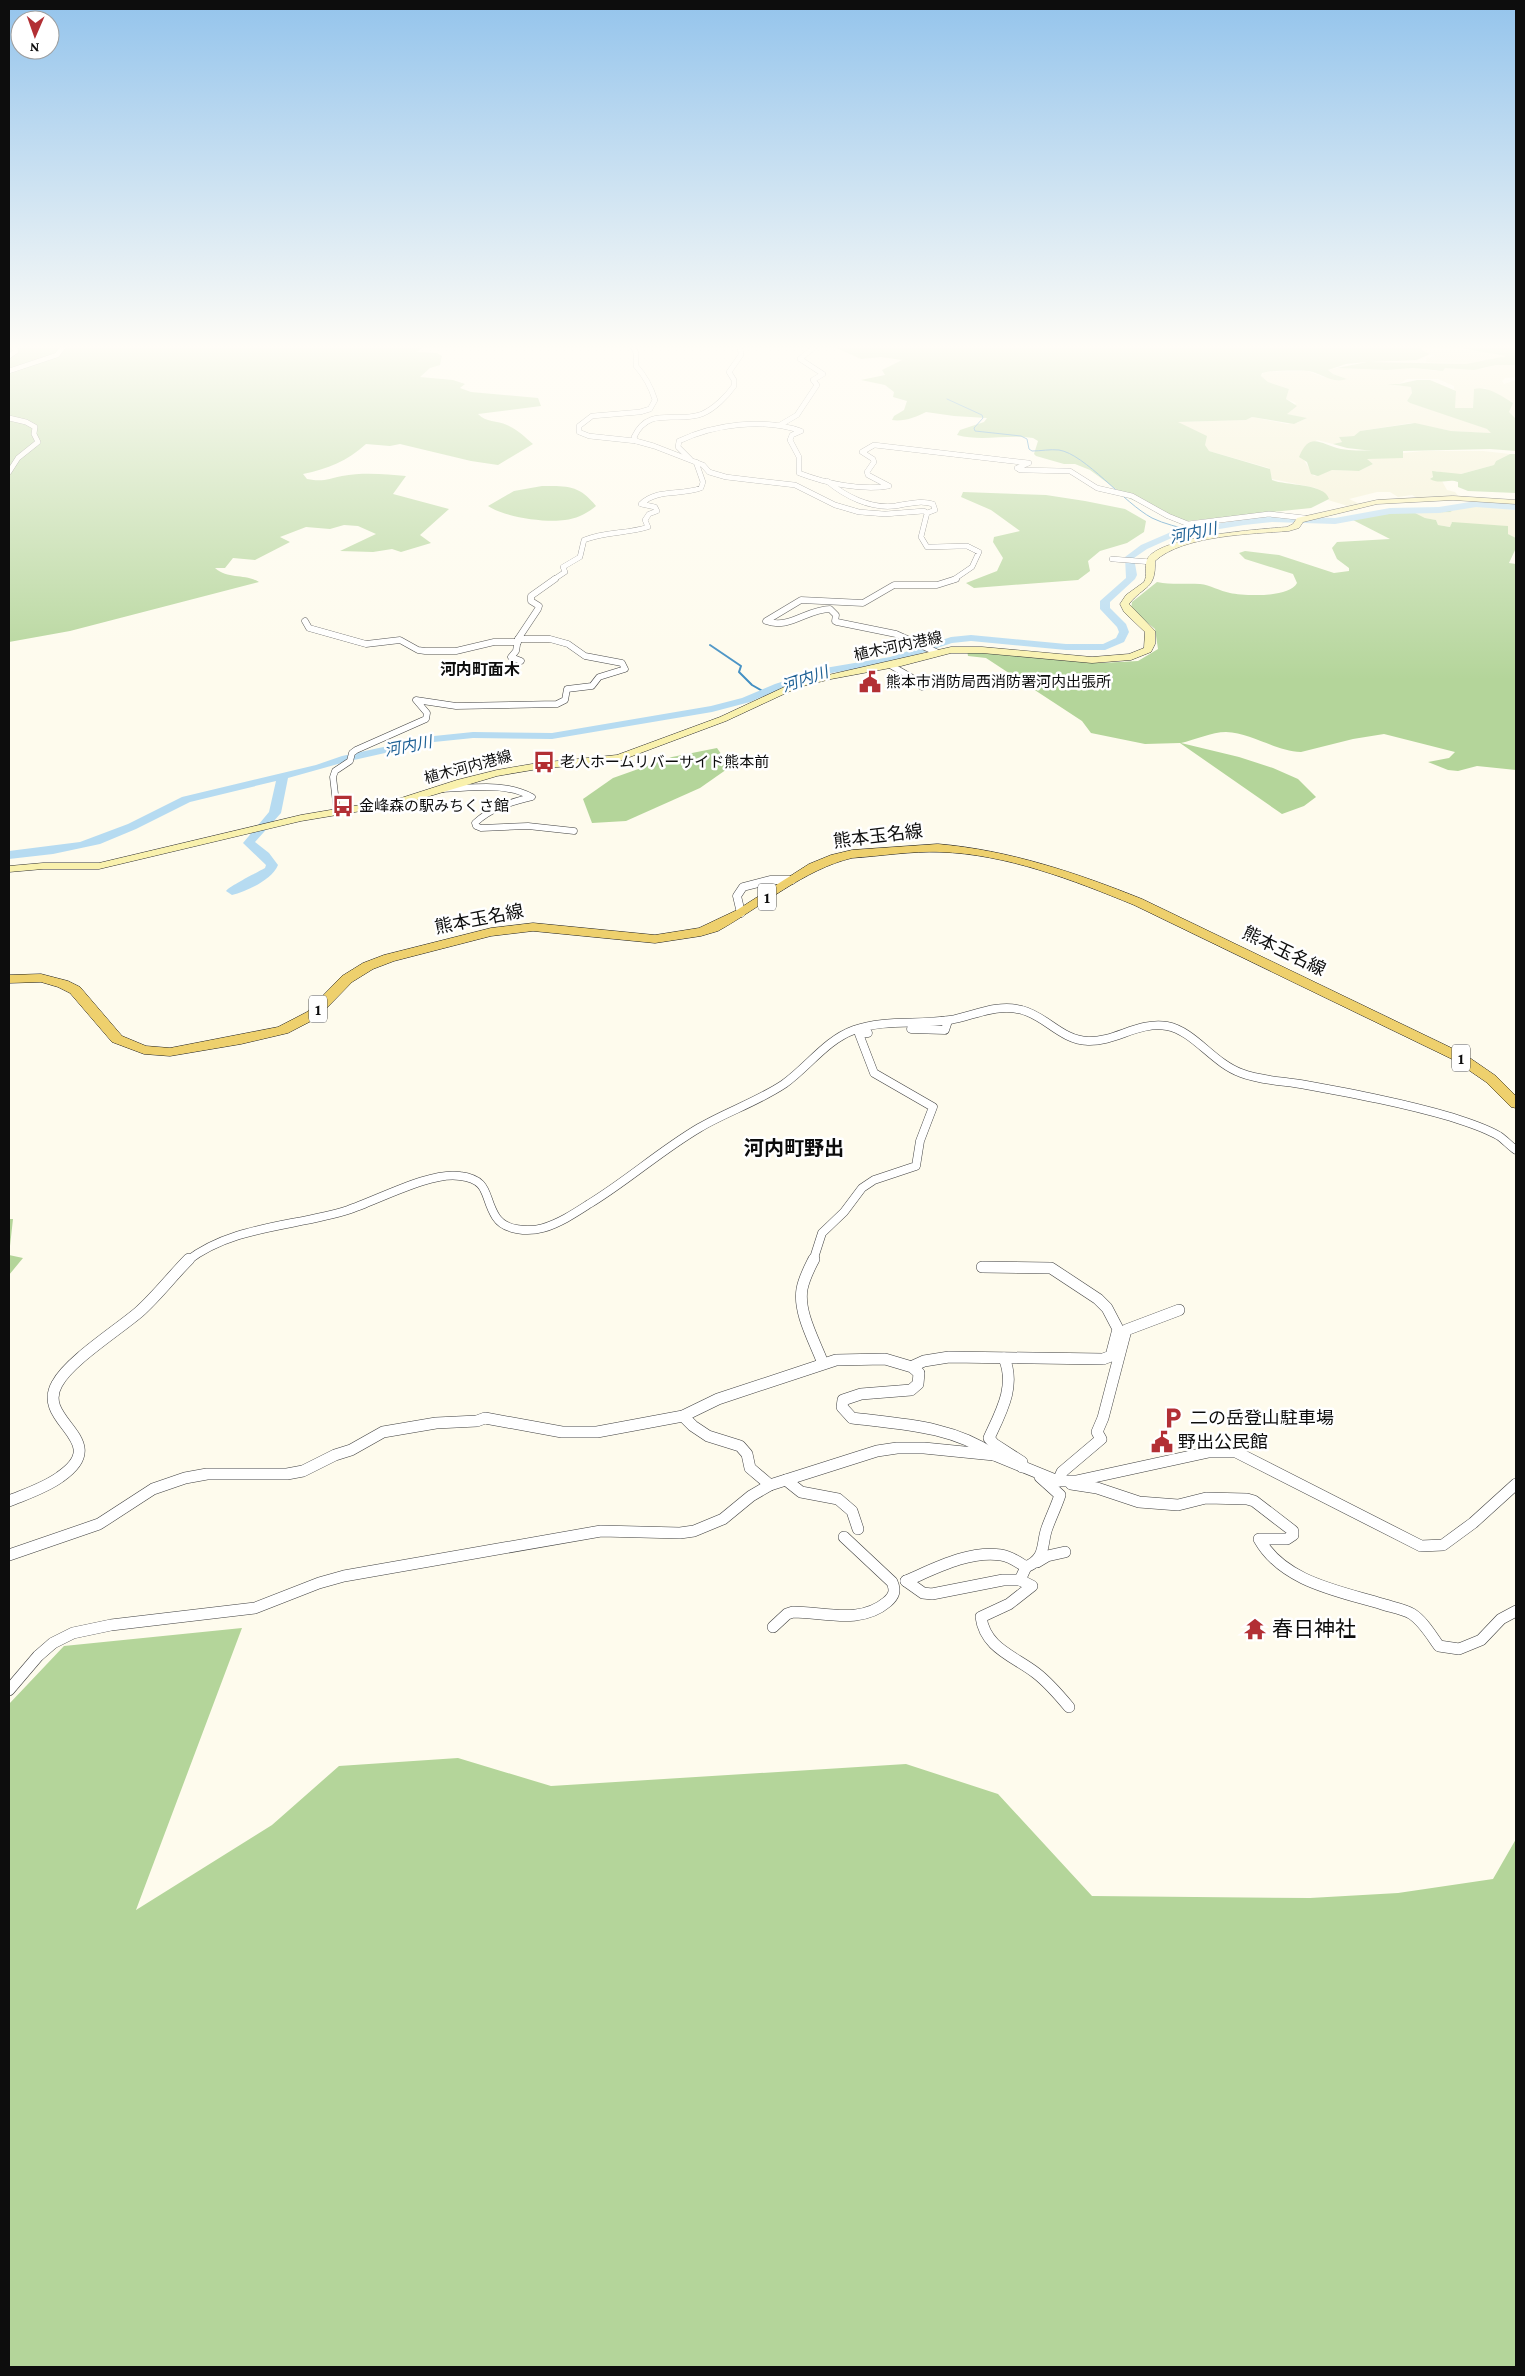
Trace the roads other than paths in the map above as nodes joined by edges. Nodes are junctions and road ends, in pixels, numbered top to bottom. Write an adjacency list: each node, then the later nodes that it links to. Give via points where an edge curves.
1 (18, 458): 8 (street)
2 (683, 458): 7 (street)
3 (690, 458): 7 (street)
4 (799, 458): 9 (street, via 798,472)
5 (871, 458): 9 (street, via 874,462 868,475 889,486 875,488)
6 (982, 458): 12 (street, via 1028,463 1018,468 1020,470 1070,471 1097,488 1132,496 1188,524 1269,514)
7 (694, 462): 11 (street, via 709,472 726,477 772,481 802,488 835,505 859,512); 16 (street, via 703,482 701,488 657,494 643,501 641,504 655,507 657,511 645,520 648,527 626,534 604,533 584,540 580,556 565,564 565,572 531,596 539,610 526,624)
8 (9, 472)
9 (827, 481): 11 (street, via 872,504 893,506 913,501 933,504 935,510)
10 (1516, 502): 12 (main road, via 1453,498 1377,502)
11 (927, 513): 17 (street, via 921,538 927,547 966,546 979,552 968,573 938,584 888,587 863,604 801,600 766,621 790,623 810,611 823,608 834,612 837,622 896,634)
12 (1300, 521): 14 (main road, via 1193,540 1154,556)
13 (1112, 559): 14 (street)
14 (1152, 562): 17 (main road, 植木河内港線, via 1148,586 1124,604 1150,631 1148,650 1142,654 1092,660 964,649)
15 (305, 622): 16 (street, via 309,628 350,641 366,644 400,640 425,651 456,651)
16 (518, 640): 18 (street, via 511,657); 22 (street, via 550,639 568,644 586,656 622,663 625,669 599,677 592,686 567,689 565,700 557,704 456,706 420,699 416,703 426,713 426,719 352,753 350,761 335,771)
17 (934, 651): 19 (main road, 植木河内港線)
18 (521, 661)
19 (890, 665): 20 (street); 21 (main road, 植木河内港線, via 796,685 723,720 619,758 521,768)
20 (922, 686)
21 (440, 789): 22 (main road, 植木河内港線, via 403,801); 23 (street, via 496,788 516,790 532,797 493,810 475,823 481,828 528,826)
22 (337, 811): 24 (main road, 植木河内港線, via 99,866)
23 (574, 830)
24 (9, 869)
25 (792, 880): 26 (main road, 熊本玉名線 / 1); 26 (street, via 770,880 743,887 737,896); 29 (main road, 熊本玉名線 / 1, via 823,862 852,854 946,848 1007,858 1094,884 1138,902 1459,1057 1490,1079)
26 (741, 913): 27 (main road, 熊本玉名線 / 1, via 714,928 670,938 639,939 533,927 486,933 368,966 347,980 312,1015 283,1030 185,1050 144,1050 117,1039 75,990 63,984 41,978)
27 (9, 979)
28 (945, 1021): 30 (street, via 1015,1008 1041,1017 1071,1039 1096,1042 1145,1025 1167,1026 1188,1035 1231,1070 1386,1100 1489,1130 1510,1141); 34 (street, via 945,1030 908,1029 859,1034 874,1073 933,1108 920,1141 916,1166 874,1180 862,1188 822,1233 820,1250 802,1287 801,1299); 44 (street, via 867,1027 842,1035 784,1084 697,1129 603,1196 542,1229 518,1229 498,1220 483,1185 475,1179 456,1174 442,1175 345,1211 219,1241 188,1260 141,1310 64,1373 52,1396 54,1407 79,1440 76,1464 51,1483)
29 (1516, 1104)
30 (1516, 1150)
31 (982, 1267): 33 (street, via 1051,1268 1098,1299 1118,1329 1111,1356 1103,1359)
32 (1179, 1310): 41 (street, via 1126,1330 1104,1421 1097,1432 1101,1439 1062,1472)
33 (1004, 1358): 35 (street, via 949,1358); 38 (street, via 1010,1368 1009,1389 990,1438 1022,1462)
34 (822, 1361): 35 (street, via 850,1358 899,1360); 36 (street, via 814,1367 718,1399)
35 (913, 1366): 37 (street, via 920,1375 915,1388 905,1392 850,1396 843,1400 846,1414 852,1418 932,1429 969,1440)
36 (682, 1416): 43 (street, via 687,1423 727,1445 740,1446 747,1454 750,1468); 48 (street, via 597,1432 562,1432 485,1418 383,1432 303,1471 269,1475 207,1474 171,1482 153,1489 99,1524)
37 (994, 1455): 38 (street); 40 (street, via 897,1448 877,1451)
38 (1022, 1467): 39 (street)
39 (1039, 1474): 41 (street); 49 (street, via 1060,1495 1046,1529 1044,1548)
40 (786, 1480): 43 (street); 45 (street, via 801,1492 838,1500 852,1511)
41 (1062, 1481): 42 (street, via 1138,1469 1209,1452 1236,1452 1421,1546 1443,1545); 51 (street, via 1139,1502 1178,1505 1206,1498 1254,1501 1293,1530 1293,1535 1287,1539 1259,1539 1276,1560 1300,1578 1412,1613 1439,1646 1459,1649 1481,1640 1501,1619)
42 (1516, 1484)
43 (770, 1485): 53 (street, via 750,1496 722,1519 694,1531 601,1531 332,1578 255,1608 111,1625 72,1633 38,1656)
44 (9, 1502)
45 (858, 1529)
46 (844, 1537): 52 (street, via 892,1582 893,1596 862,1617 793,1612)
47 (1065, 1552): 49 (street, via 1047,1556)
48 (9, 1555)
49 (1029, 1566): 50 (street); 50 (street, via 1000,1555 983,1556 943,1566 906,1581 923,1593 932,1594 1003,1580)
50 (1020, 1580): 54 (street, via 1032,1586 1009,1604 981,1617 981,1624 999,1650 1037,1673)
51 (1516, 1611)
52 (773, 1627)
53 (9, 1690)
54 (1069, 1706)

